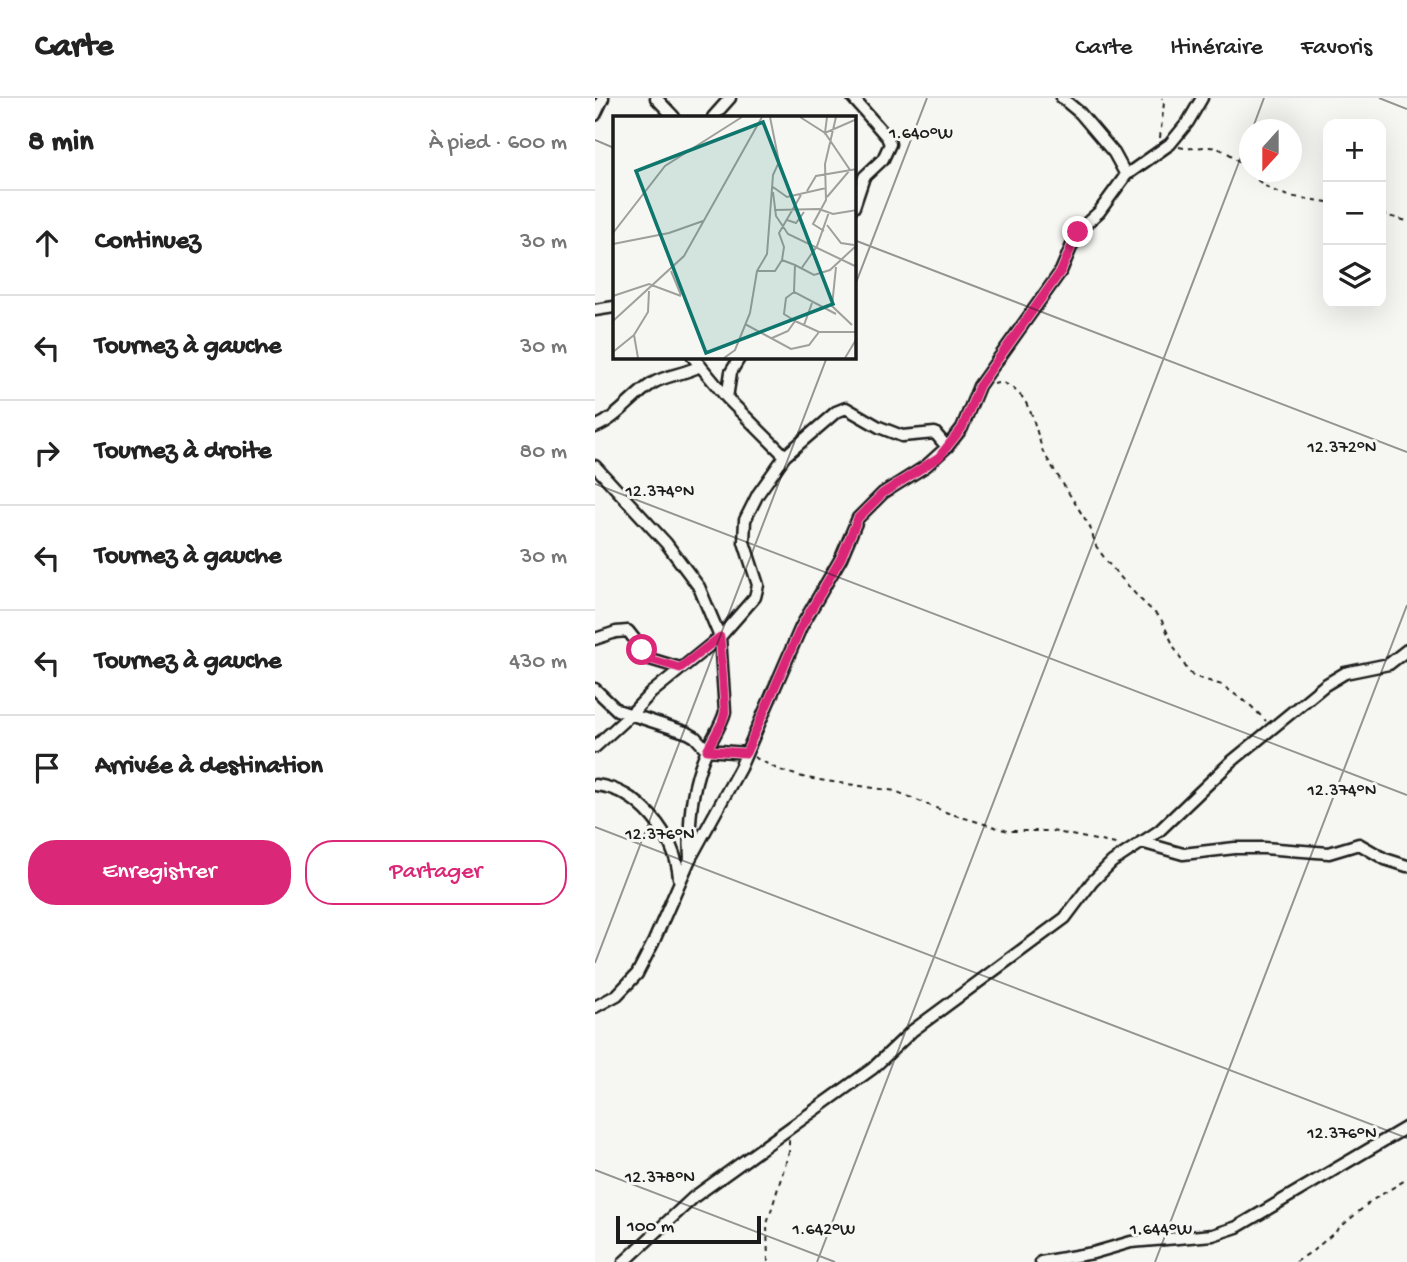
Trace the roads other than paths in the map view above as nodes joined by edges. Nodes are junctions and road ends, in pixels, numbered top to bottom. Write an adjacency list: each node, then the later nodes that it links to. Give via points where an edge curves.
1 (603, 98): 7 (street)
2 (656, 98): 8 (street)
3 (730, 98): 9 (street)
4 (853, 98): 11 (street, via 890,144 883,159 863,177)
5 (1062, 98): 10 (street, via 1114,153)
6 (1202, 98): 10 (street, via 1170,144)
7 (595, 115)
8 (673, 116)
9 (714, 116)
10 (1126, 175): 18 (street, via 1078,232 1061,271 979,386 962,428)
11 (856, 201)
12 (613, 307): 13 (street)
13 (595, 310)
14 (739, 359): 16 (street, via 731,372)
15 (697, 361): 16 (street); 17 (street, via 682,374 641,390)
16 (727, 398): 19 (street)
17 (595, 427)
18 (947, 447): 19 (street, via 935,433 902,436 846,408); 29 (street, via 883,493 858,518 801,627)
19 (785, 456): 21 (street, via 745,520 744,541 758,585 755,597)
20 (595, 466): 21 (street, via 685,566)
21 (720, 637): 24 (street); 28 (street, via 725,712)
22 (595, 639): 24 (street, via 628,631 649,659)
23 (1407, 650): 31 (street, via 1389,664 1345,673 1325,685 1231,762 1159,831)
24 (680, 668): 26 (street)
25 (595, 689): 26 (street)
26 (629, 716): 27 (street); 28 (street, via 688,733)
27 (595, 747)
28 (707, 750): 29 (street); 32 (street, via 690,812)
29 (746, 753): 32 (street)
30 (595, 785): 34 (street, via 621,792 644,809 662,830 678,862)
31 (1138, 844): 33 (street, via 1183,854 1235,848 1329,853 1359,844); 37 (street, via 1092,882 1065,918 921,1024 872,1069 694,1197)
32 (689, 859): 34 (street)
33 (1407, 866)
34 (679, 882): 35 (street, via 637,974 617,995)
35 (595, 1007)
36 (1407, 1127): 38 (street, via 1237,1227 1213,1234 1131,1242)
37 (624, 1262)
38 (1041, 1262)

